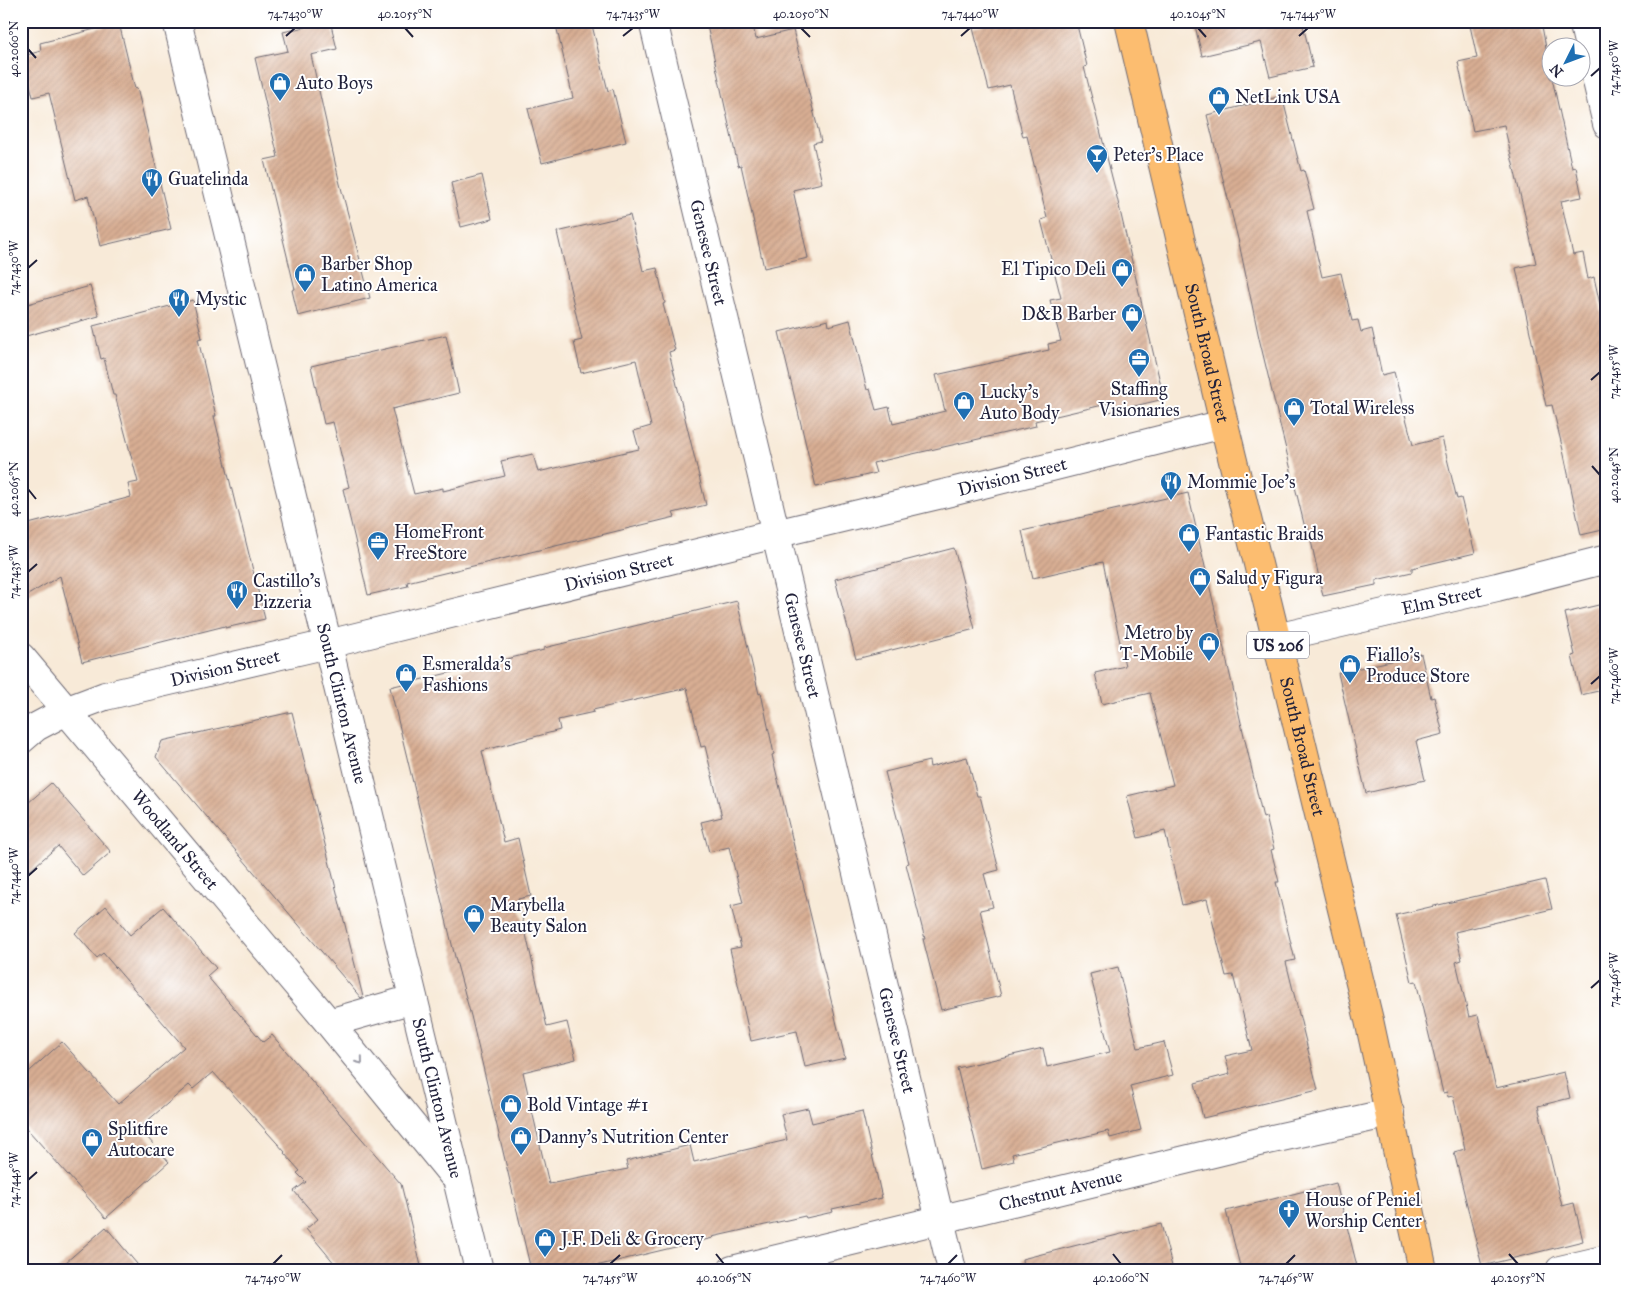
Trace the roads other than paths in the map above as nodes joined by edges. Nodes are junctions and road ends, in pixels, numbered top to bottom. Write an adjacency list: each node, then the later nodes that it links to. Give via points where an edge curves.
1 (177, 21): 10 (street, South Clinton Avenue)
2 (653, 21): 7 (street, Genesee Street)
3 (1129, 21): 6 (main road, South Broad Street / US 206)
4 (1583, 21): 5 (street)
5 (1607, 124)
6 (1224, 424): 7 (street, Division Street); 9 (main road, South Broad Street / US 206)
7 (776, 534): 10 (street, Division Street); 18 (street, Genesee Street)
8 (1607, 559): 9 (street, Elm Street)
9 (1276, 638): 16 (main road, South Broad Street / US 206)
10 (328, 644): 12 (street, Division Street, via 105,696); 14 (street, South Clinton Avenue)
11 (21, 657): 12 (street, Woodland Street)
12 (68, 710): 13 (street, Division Street, via 36,727); 15 (street, Woodland Street)
13 (21, 740)
14 (413, 999): 15 (street); 17 (street, South Clinton Avenue)
15 (329, 1023): 17 (street, Woodland Street, one-way to 17)
16 (1390, 1114): 18 (street, Chestnut Avenue); 23 (main road, South Broad Street / US 206)
17 (456, 1179): 20 (street, South Clinton Avenue)
18 (940, 1219): 21 (street, Chestnut Avenue); 22 (street, Genesee Street)
19 (1607, 1259): 24 (street)
20 (479, 1270)
21 (732, 1270)
22 (952, 1270)
23 (1424, 1270)
24 (1560, 1270)

